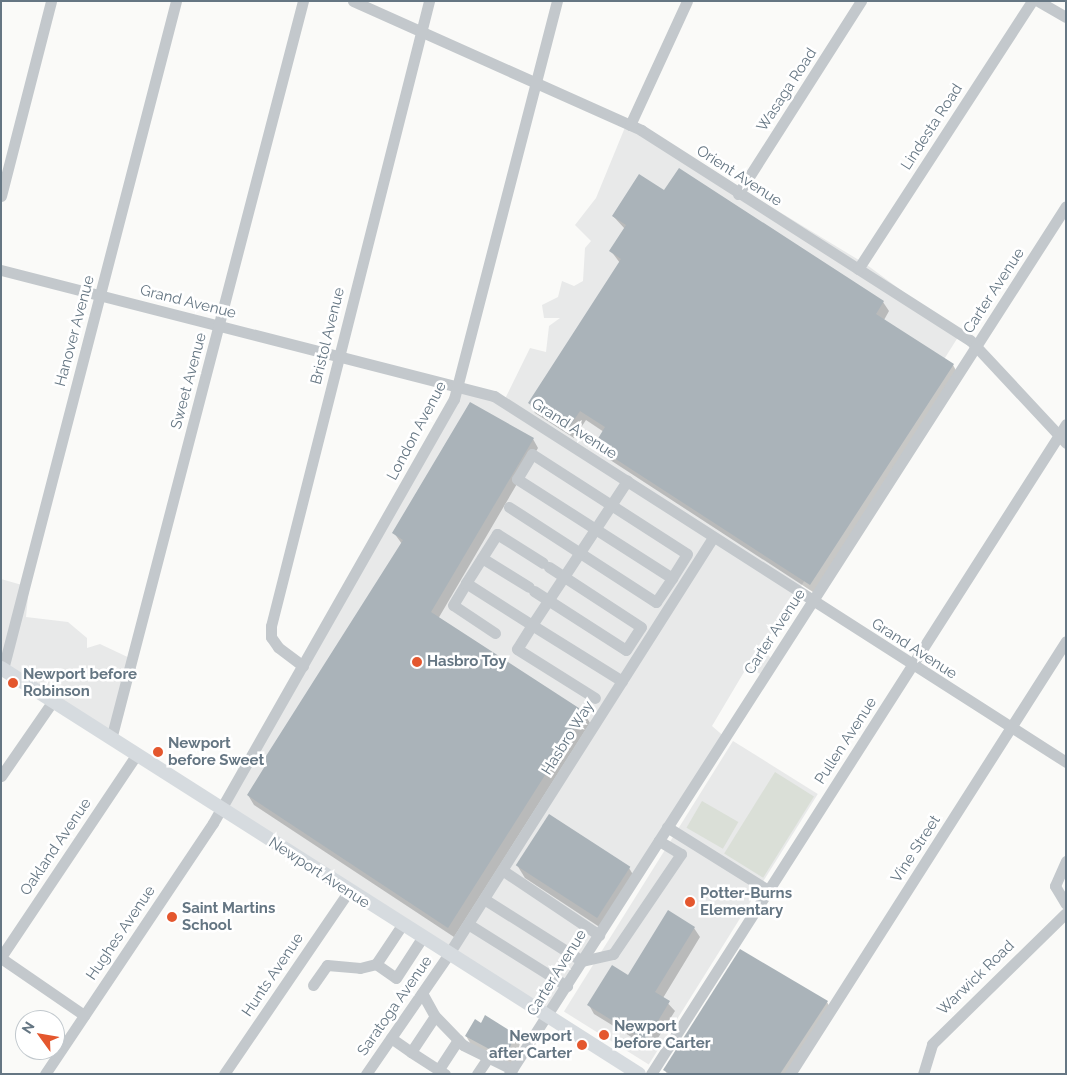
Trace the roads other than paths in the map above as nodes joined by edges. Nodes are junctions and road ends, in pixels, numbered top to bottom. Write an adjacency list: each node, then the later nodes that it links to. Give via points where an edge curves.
1 (51, 1): 16 (street)
2 (176, 1): 20 (street, Hanover Avenue)
3 (303, 1): 21 (street, Sweet Avenue)
4 (353, 1): 12 (street, Orient Avenue)
5 (429, 1): 12 (street, Bristol Avenue)
6 (558, 1): 13 (street, London Avenue)
7 (687, 1): 14 (street)
8 (861, 1): 15 (street, Wasaga Road)
9 (1032, 1): 18 (street, Lindesta Road)
10 (1038, 1): 11 (street)
11 (1066, 17)
12 (421, 32): 13 (street, Orient Avenue); 23 (street, Bristol Avenue)
13 (537, 83): 14 (street, Orient Avenue); 24 (street, London Avenue)
14 (630, 125): 15 (street, Orient Avenue)
15 (738, 194): 18 (street, Orient Avenue)
16 (1, 196)
17 (1066, 206): 22 (street, Carter Avenue)
18 (858, 269): 22 (street, Orient Avenue)
19 (1, 270): 20 (street, Grand Avenue)
20 (100, 296): 21 (street, Grand Avenue); 44 (street, Hanover Avenue)
21 (219, 325): 23 (street, Grand Avenue); 49 (street, Sweet Avenue)
22 (976, 346): 26 (street, Orient Avenue); 38 (street, Carter Avenue)
23 (338, 356): 24 (street, Grand Avenue); 42 (street, Bristol Avenue, via 271,626 278,647)
24 (458, 387): 27 (street, Grand Avenue, via 494,396); 42 (street, London Avenue)
25 (1066, 424): 26 (street, Pullen Avenue)
26 (1062, 439): 43 (street, Pullen Avenue)
27 (627, 482): 28 (street); 31 (street, Grand Avenue)
28 (611, 505): 30 (street); 30 (street, via 532,454 517,478); 35 (street, via 687,554)
29 (509, 507): 32 (street)
30 (596, 528): 32 (street); 35 (street)
31 (713, 538): 38 (street, Grand Avenue); 45 (street, Hasbro Way)
32 (579, 552): 34 (street); 35 (street, via 656,602)
33 (482, 558): 34 (street, via 497,534); 36 (street); 37 (street)
34 (564, 576): 37 (street); 37 (street, via 640,627 626,650)
35 (672, 578)
36 (466, 583): 39 (street); 40 (street, via 452,605)
37 (548, 600): 39 (street)
38 (813, 601): 43 (street, Grand Avenue); 54 (street, Carter Avenue)
39 (532, 625): 45 (street); 46 (street, via 518,648)
40 (495, 633)
41 (1066, 641): 48 (street, Vine Street)
42 (303, 666): 53 (street, London Avenue)
43 (912, 666): 48 (street, Grand Avenue); 58 (street, Pullen Avenue)
44 (2, 668): 47 (main road, Newport Avenue)
45 (622, 682): 57 (street, Hasbro Way)
46 (595, 698)
47 (52, 701): 49 (main road, Newport Avenue); 52 (street)
48 (1011, 728): 51 (street, Grand Avenue); 89 (street, Vine Street)
49 (111, 739): 50 (main road, Newport Avenue)
50 (136, 755): 53 (main road, Newport Avenue); 68 (street, Oakland Avenue)
51 (1066, 762)
52 (1, 776)
53 (219, 808): 59 (main road, Newport Avenue); 74 (street, Hughes Avenue)
54 (668, 827): 55 (street, Carter Avenue); 58 (street)
55 (659, 841): 65 (street, Carter Avenue); 69 (street, via 681,854 618,950)
56 (1066, 861): 61 (street, via 1055,886)
57 (502, 870): 60 (street, Hasbro Way); 65 (street)
58 (768, 890): 88 (street, Pullen Avenue)
59 (348, 892): 64 (main road, Newport Avenue); 84 (street, Hunts Avenue)
60 (484, 899): 63 (street, Hasbro Way); 69 (street)
61 (1066, 904)
62 (1066, 913): 90 (street, Warwick Road, via 943,1031 932,1044)
63 (468, 924): 67 (street, Hasbro Way); 72 (street)
64 (402, 926): 66 (main road, Newport Avenue); 70 (street)
65 (599, 935): 69 (street, Carter Avenue)
66 (422, 938): 67 (main road, Newport Avenue); 70 (street, via 396,978)
67 (448, 955): 73 (street, Saratoga Avenue); 76 (main road, Newport Avenue)
68 (1, 957): 74 (street)
69 (582, 961): 72 (street, Carter Avenue)
70 (376, 964): 71 (street, via 360,968 327,965)
71 (313, 985)
72 (567, 986): 76 (street, Carter Avenue)
73 (422, 993): 75 (street); 77 (street, Saratoga Avenue)
74 (84, 1015): 83 (street, Hughes Avenue)
75 (435, 1016): 78 (street); 79 (street)
76 (548, 1018): 81 (street, Carter Avenue); 87 (main road, Newport Avenue)
77 (391, 1038): 79 (street); 85 (street, Saratoga Avenue)
78 (458, 1040): 80 (street); 82 (street)
79 (411, 1052): 82 (street)
80 (487, 1059): 81 (street); 86 (street)
81 (510, 1071)
82 (442, 1072)
83 (45, 1074)
84 (224, 1074)
85 (366, 1074)
86 (477, 1074)
87 (638, 1074)
88 (651, 1074)
89 (790, 1074)
90 (923, 1074)

